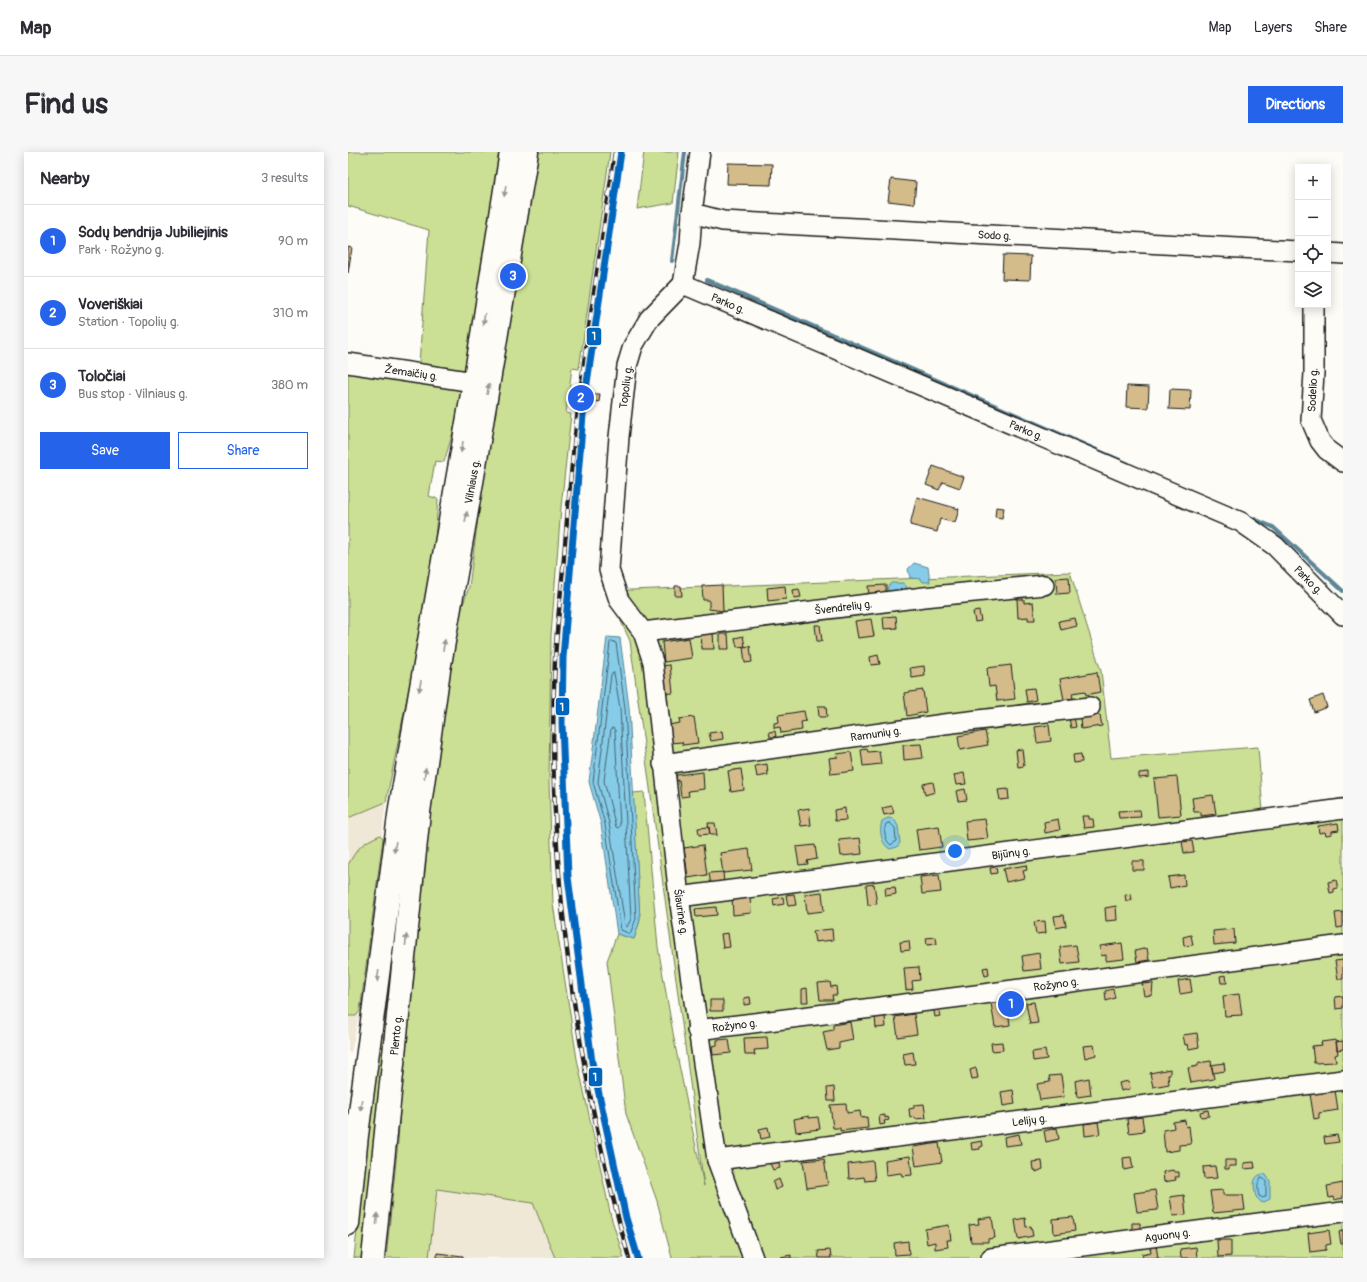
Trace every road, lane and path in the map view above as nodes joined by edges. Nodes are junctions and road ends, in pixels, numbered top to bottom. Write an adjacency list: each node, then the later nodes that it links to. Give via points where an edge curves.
1 (511, 152): 11 (highway, Vilniaus g., one-way to 11)
2 (527, 152): 20 (highway, Vilniaus g., one-way to 2, via 439,670)
3 (700, 152): 4 (street)
4 (692, 213): 5 (street, Sodo g., via 723,221); 8 (street)
5 (1295, 251)
6 (1331, 253): 7 (street)
7 (1343, 254)
8 (683, 284): 13 (street, Topolių g., via 650,319 633,346 627,366); 15 (street, Parko g., via 1241,522 1275,546)
9 (1314, 308): 12 (street, Sodelio g., via 1311,420 1320,441)
10 (348, 363): 11 (street, Žemaičių g.)
11 (474, 382): 20 (highway, Vilniaus g., one-way to 20)
12 (1343, 462)
13 (609, 570): 16 (street, Šiaurinė g., via 619,600)
14 (1044, 585): 16 (street, Švendrelių g.)
15 (1343, 615)
16 (643, 632): 18 (street, Šiaurinė g., via 653,662)
17 (1090, 707): 18 (street, Ramunių g., via 936,725)
18 (663, 764): 21 (street, Šiaurinė g.)
19 (1343, 809): 21 (street, Bijūnų g.)
20 (409, 810): 27 (highway, one-way to 27, via 358,1127); 28 (highway, Plento g., one-way to 20)
21 (679, 897): 23 (street, Šiaurinė g.)
22 (1343, 945): 23 (street, Rožyno g., via 976,996)
23 (697, 1030): 25 (street, Šiaurinė g.)
24 (1343, 1080): 25 (street, Lelijų g.)
25 (717, 1160): 29 (street, Šiaurinė g.)
26 (1343, 1212): 30 (street, Aguonų g.)
27 (348, 1224)
28 (373, 1258)
29 (753, 1258)
30 (991, 1258)

